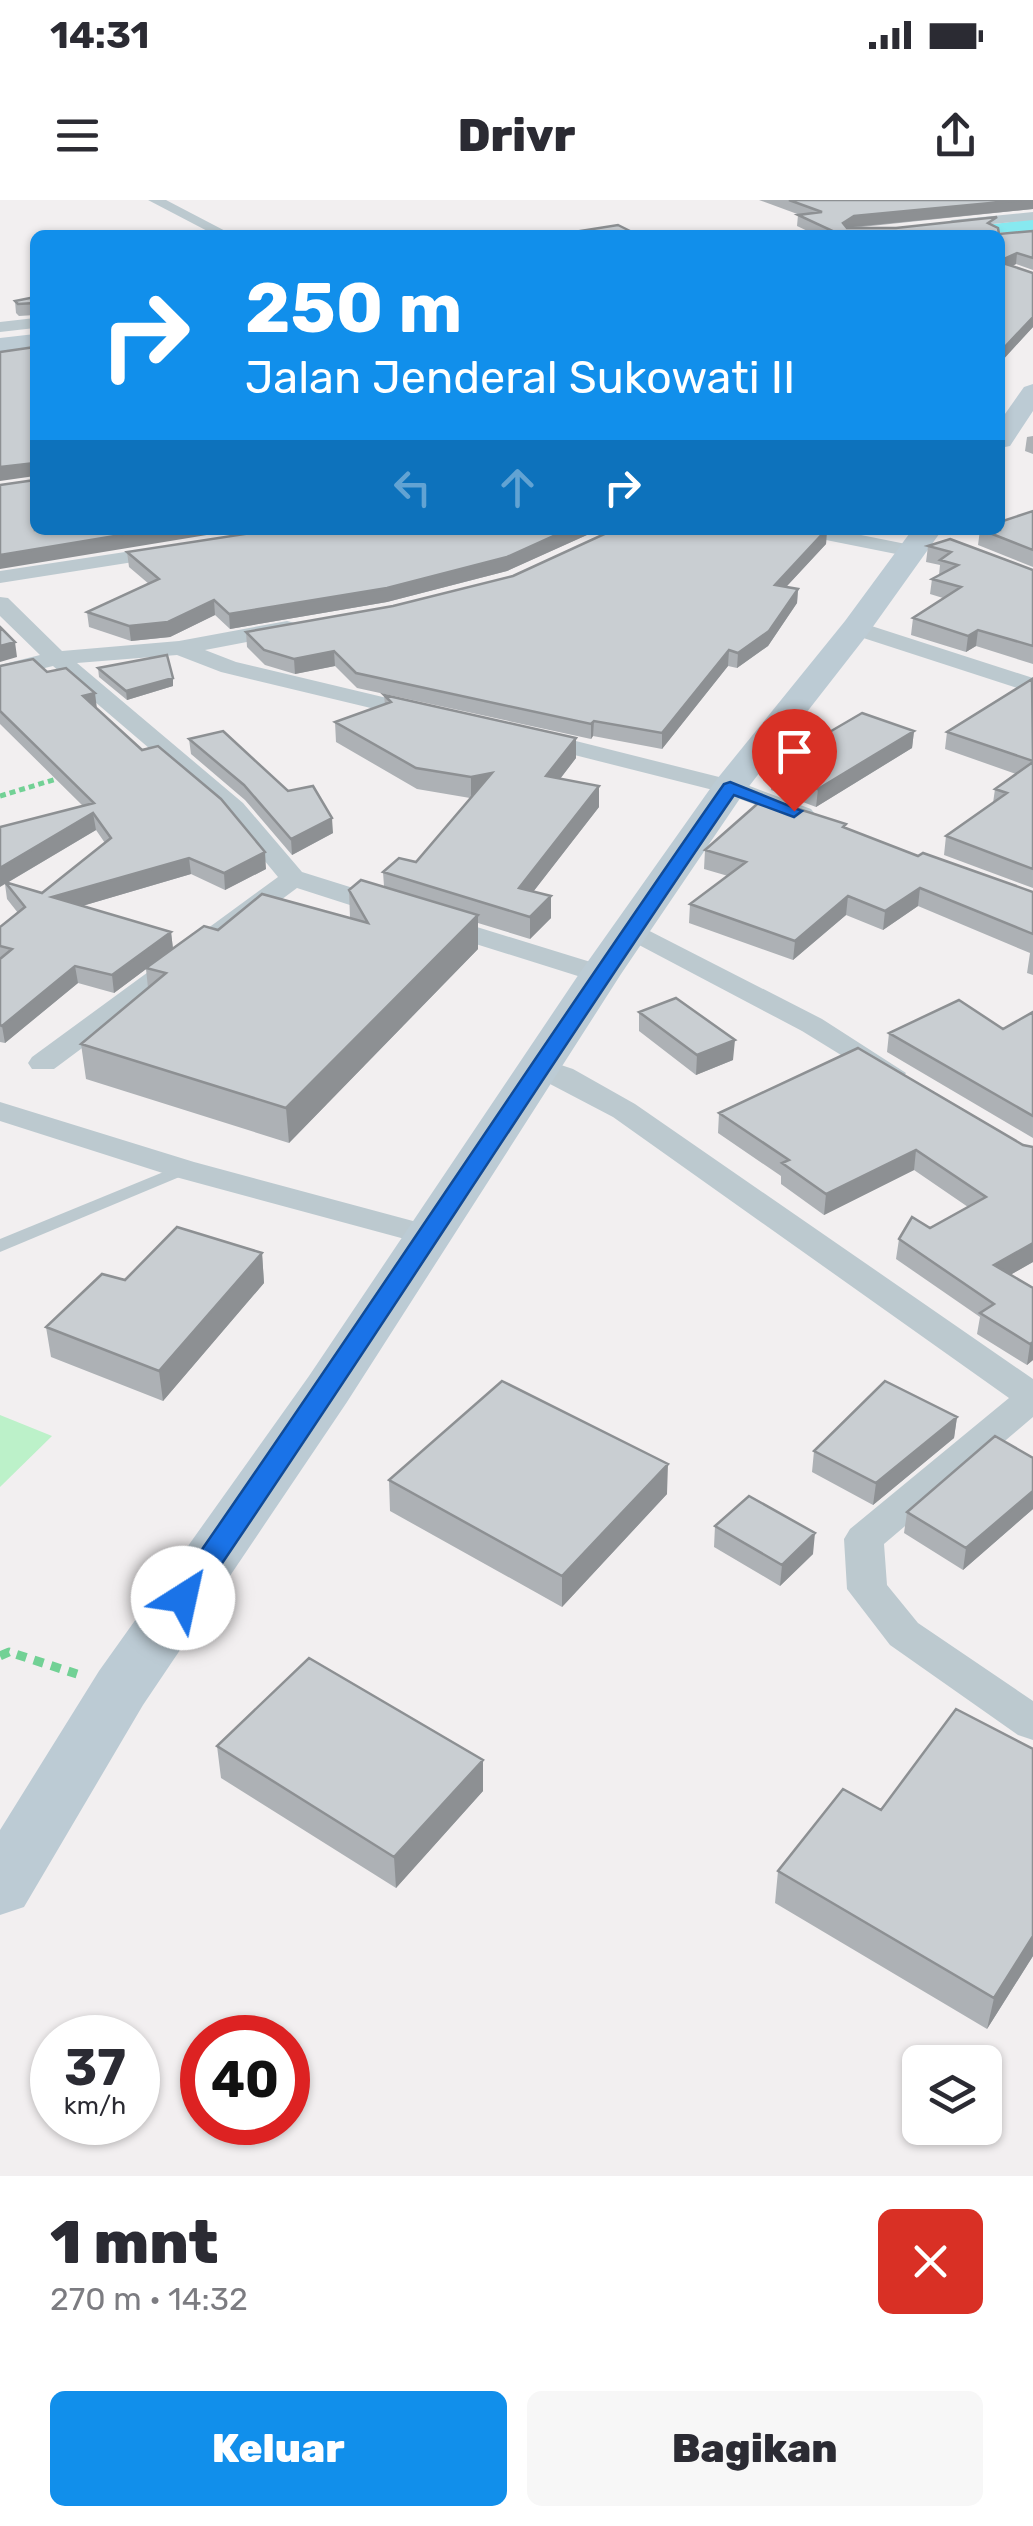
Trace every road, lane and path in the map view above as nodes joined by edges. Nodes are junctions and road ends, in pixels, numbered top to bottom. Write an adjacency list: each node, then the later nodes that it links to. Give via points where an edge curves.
1 (154, 200): 5 (street)
2 (989, 203): 3 (street)
3 (1032, 222): 4 (street); 6 (street)
4 (935, 225)
5 (216, 230)
6 (1005, 234)
7 (30, 324): 8 (street)
8 (0, 327)
9 (30, 342): 10 (street)
10 (0, 345)
11 (1033, 392): 12 (street)
12 (1012, 428)
13 (171, 535): 16 (street, via 186,548)
14 (873, 535): 15 (street)
15 (926, 539): 19 (street)
16 (0, 577)
17 (0, 604): 21 (street)
18 (301, 625): 20 (street)
19 (856, 628): 23 (street); 27 (street)
20 (180, 648): 21 (street); 24 (street, via 248,672)
21 (57, 658): 22 (street); 30 (street, via 234,808)
22 (0, 672)
23 (1033, 686)
24 (448, 719)
25 (502, 730): 27 (street)
26 (76, 774): 28 (path)
27 (730, 788): 29 (street); 31 (street)
28 (0, 796)
29 (821, 822)
30 (294, 878): 32 (street); 33 (street)
31 (632, 930): 32 (street); 35 (street)
32 (600, 974): 34 (street)
33 (42, 1063)
34 (540, 1067): 38 (street); 40 (street, via 567,1076 655,1133)
35 (913, 1086)
36 (0, 1111): 37 (street)
37 (183, 1168): 38 (street); 39 (lane)
38 (427, 1235): 42 (street)
39 (0, 1246)
40 (1033, 1397): 43 (street, via 864,1540 866,1589 904,1634)
41 (0, 1656): 42 (path, via 10,1652)
42 (121, 1688): 44 (street)
43 (1033, 1723)
44 (0, 1887)

